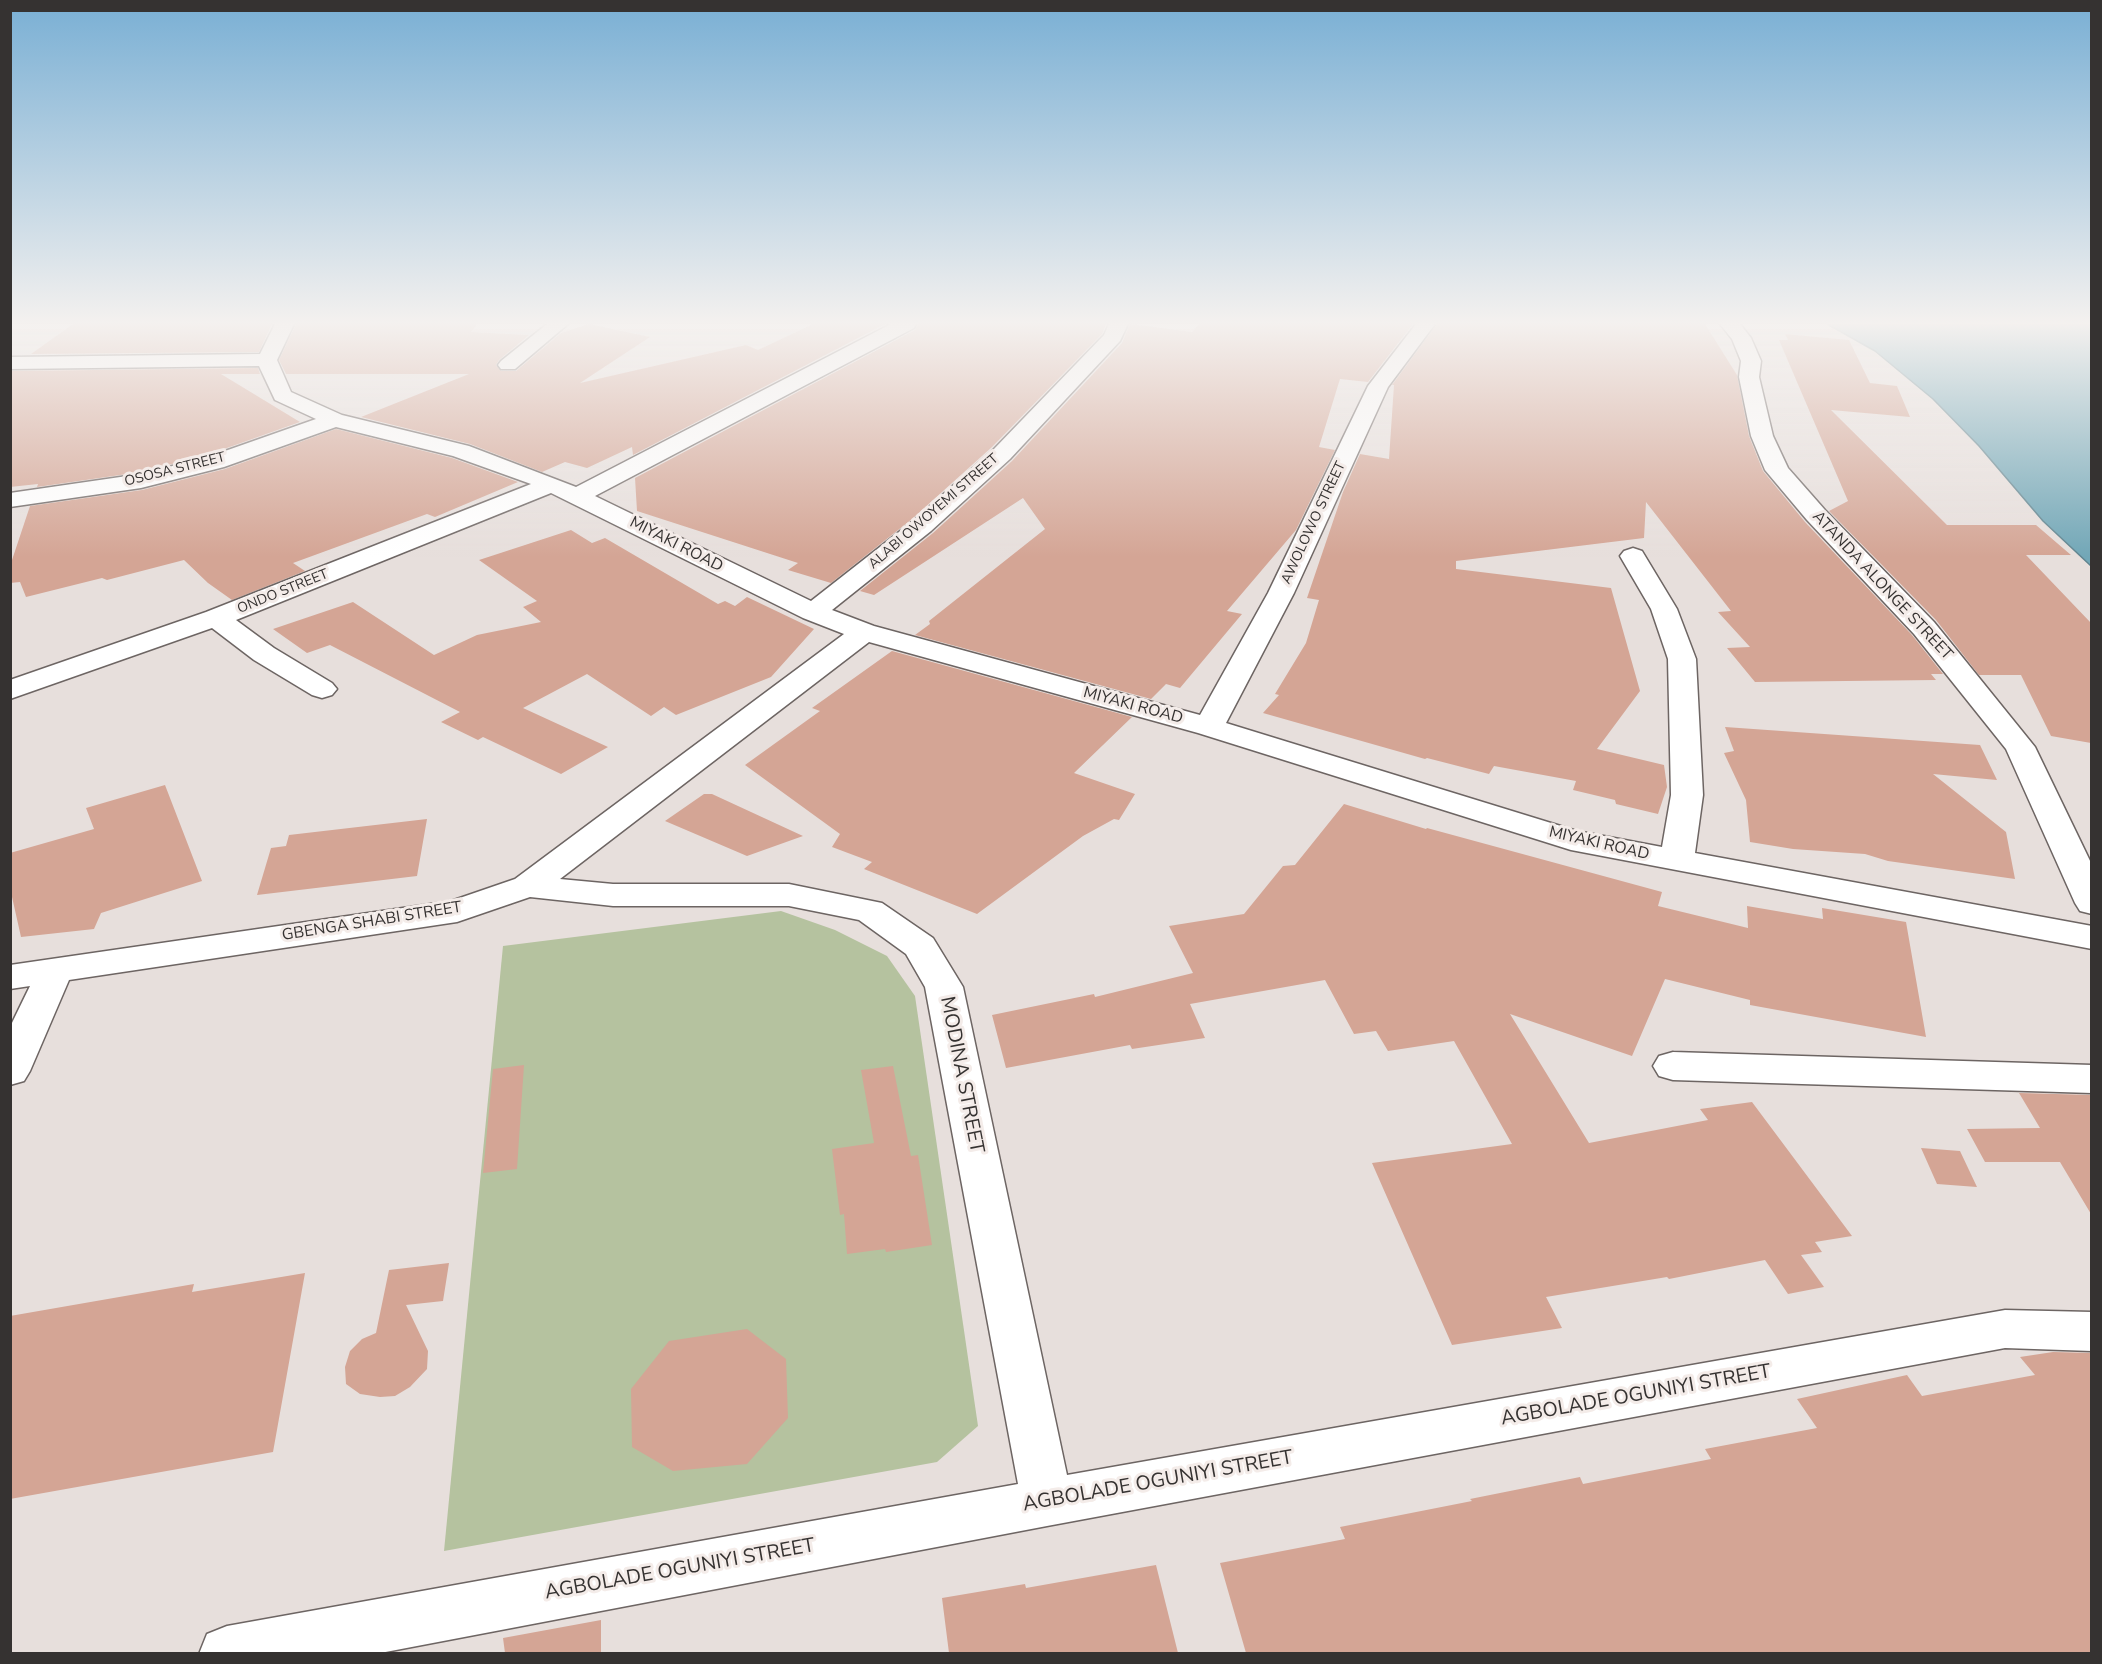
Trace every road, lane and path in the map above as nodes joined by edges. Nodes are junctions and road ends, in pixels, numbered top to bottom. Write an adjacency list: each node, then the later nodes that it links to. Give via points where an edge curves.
1 (294, 402): 6 (street, MIYAKI ROAD)
2 (758, 402): 8 (street)
3 (1051, 402): 11 (street, ALABI OWOYEMI STREET, via 922,526)
4 (1371, 402): 16 (street, AWOLOWO STREET, via 1281,593)
5 (1754, 402): 19 (street, ATANDA ALONGE STREET, via 1762,436 1777,470 1924,628 2020,747)
6 (335, 420): 7 (street, MIYAKI ROAD, via 461,451); 9 (street, OSOSA STREET, via 216,462 141,481)
7 (552, 484): 8 (street, MIYAKI ROAD); 12 (street, ONDO STREET)
8 (577, 496): 11 (street, MIYAKI ROAD)
9 (10, 500)
10 (1633, 556): 17 (street, via 1664,609 1682,659 1687,795)
11 (813, 612): 13 (street, MIYAKI ROAD)
12 (216, 618): 14 (street, via 264,654); 15 (street, ONDO STREET)
13 (864, 632): 16 (street, MIYAKI ROAD); 18 (street, GBENGA SHABI STREET)
14 (322, 689)
15 (10, 690)
16 (1209, 727): 17 (street, MIYAKI ROAD, via 1571,840)
17 (1677, 861): 20 (street, MIYAKI ROAD)
18 (527, 886): 21 (street, GBENGA SHABI STREET, via 457,911); 27 (street, MODINA STREET, via 613,895 789,895 870,911 920,946 944,987)
19 (2091, 903)
20 (2091, 938)
21 (55, 970): 22 (street, GBENGA SHABI STREET); 24 (street)
22 (10, 977)
23 (1673, 1066): 25 (street)
24 (10, 1071)
25 (2091, 1079)
26 (2091, 1332): 27 (street, AGBOLADE OGUNIYI STREET, via 2005,1329)
27 (1047, 1502): 28 (street, AGBOLADE OGUNIYI STREET)
28 (227, 1653)

